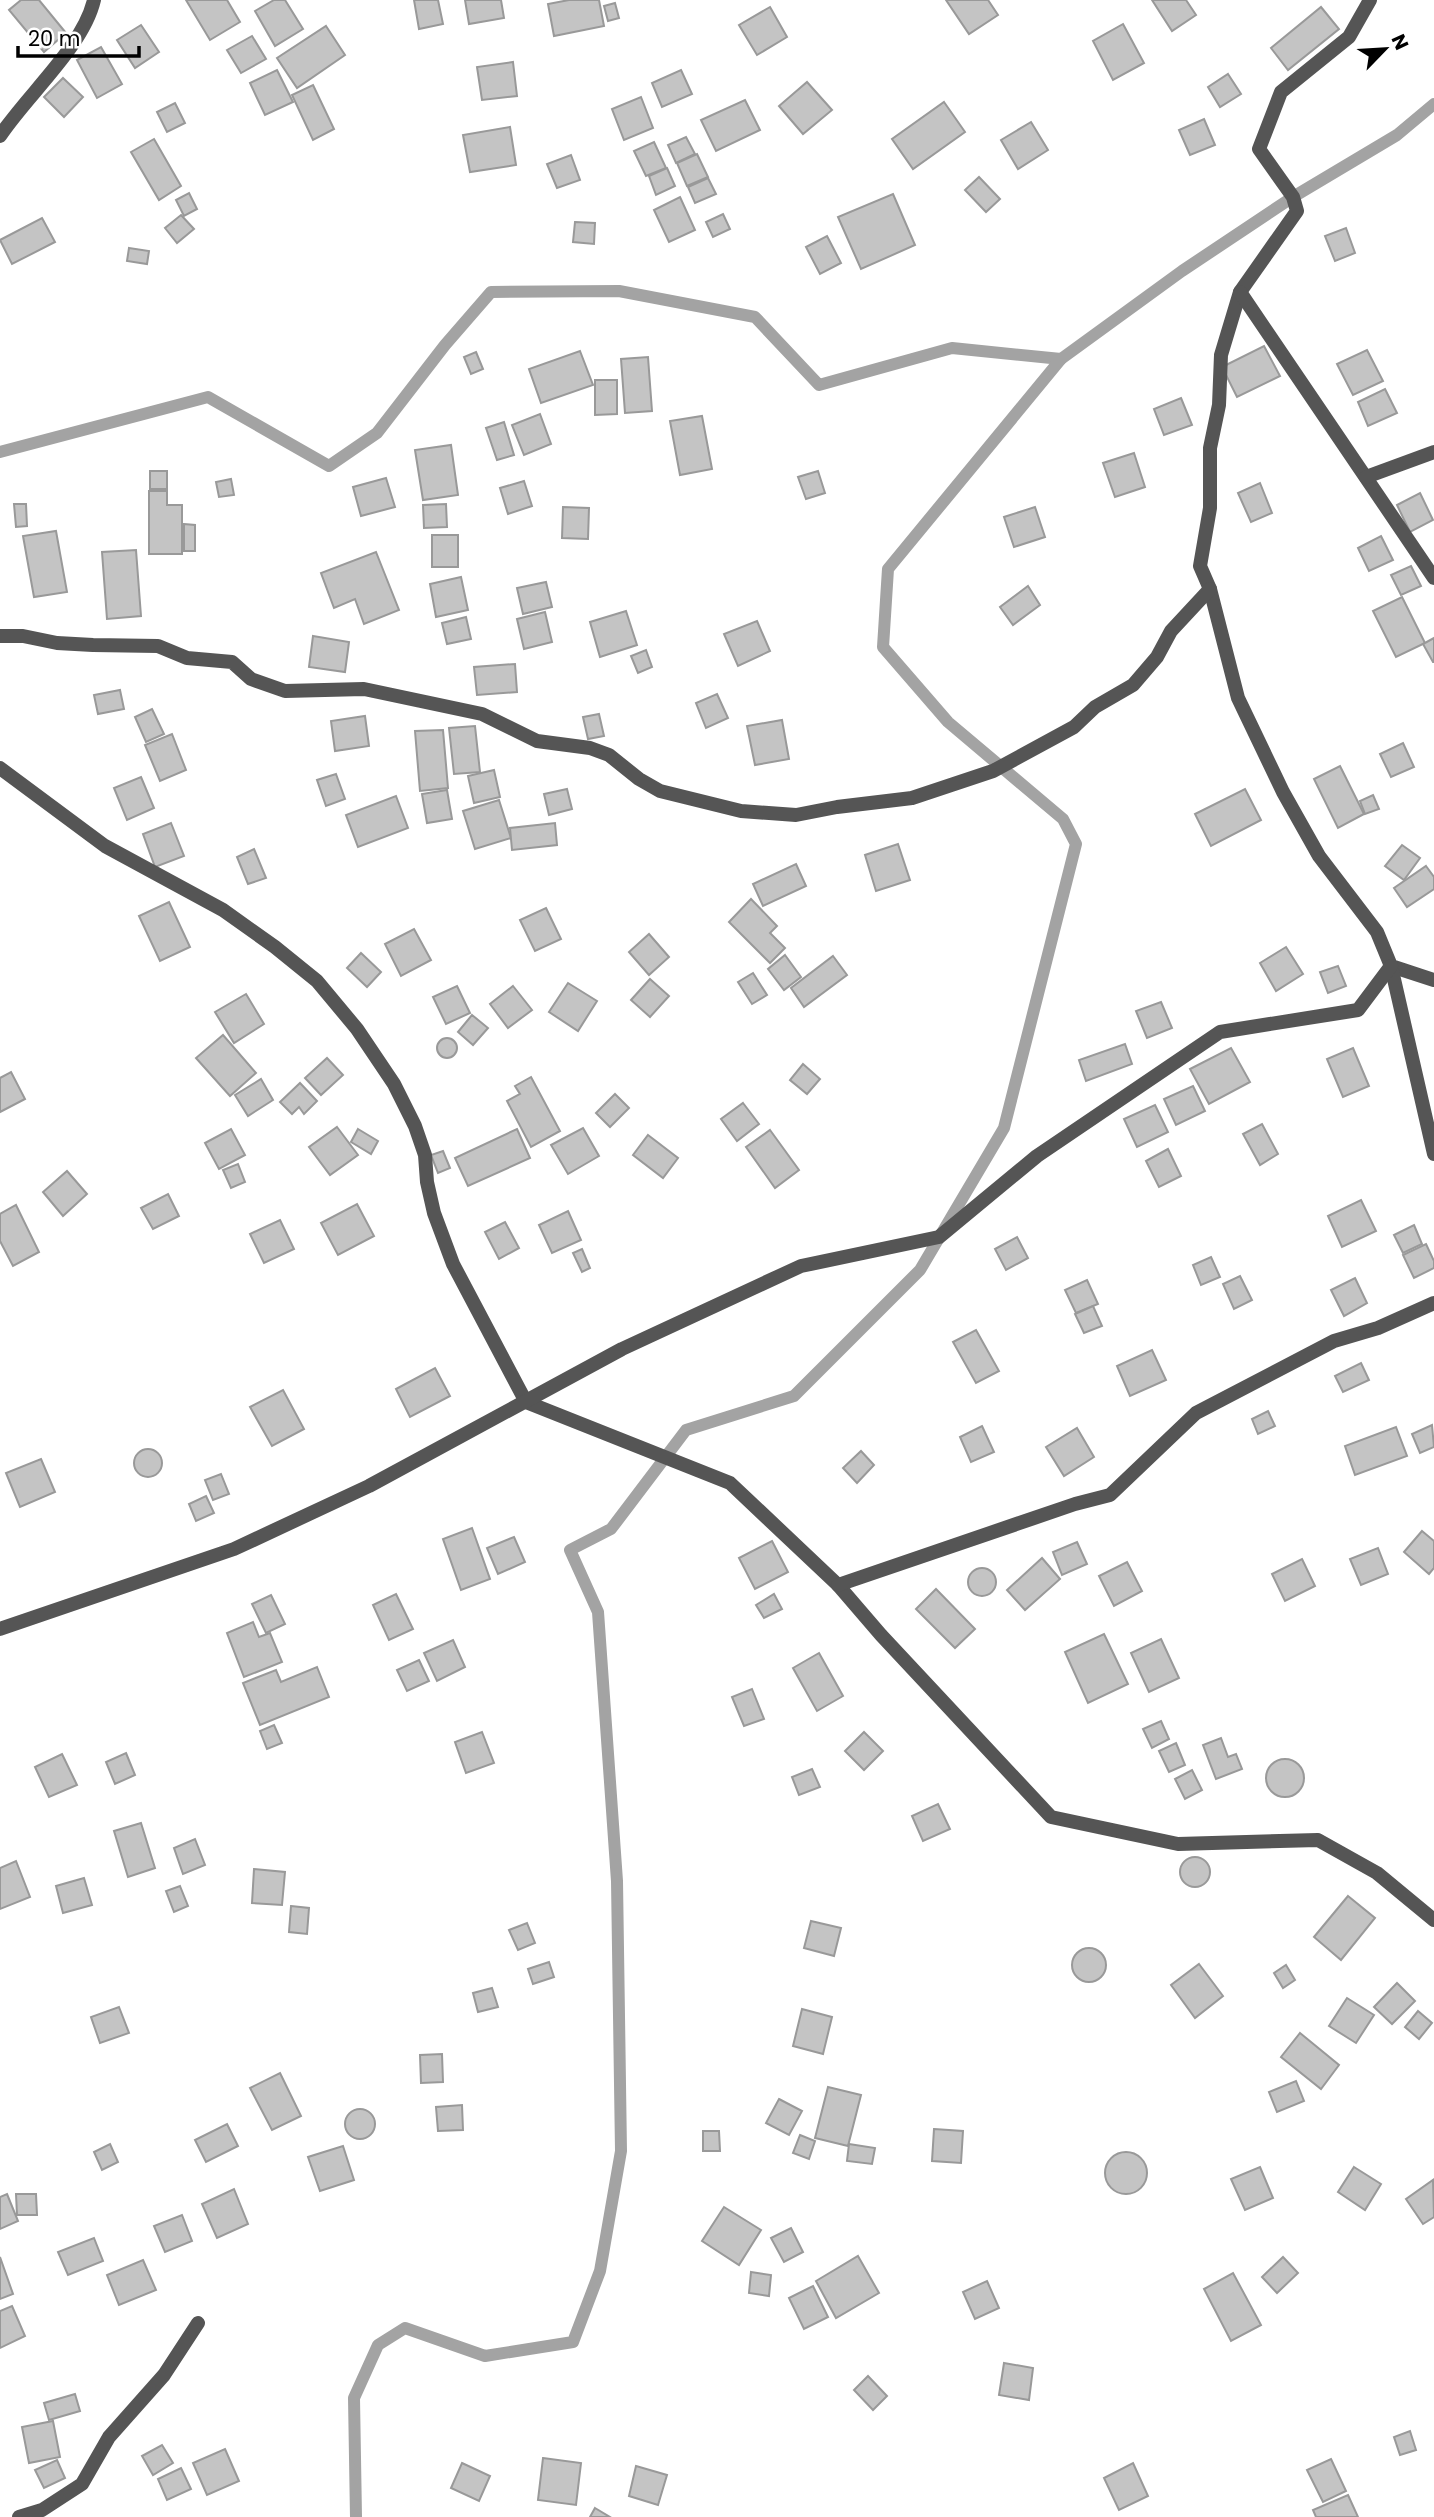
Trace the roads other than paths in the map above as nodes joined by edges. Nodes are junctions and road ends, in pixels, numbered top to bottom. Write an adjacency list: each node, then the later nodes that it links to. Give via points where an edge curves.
1 (94, 0): 3 (street, via 90,15 66,52)
2 (1370, 0): 4 (street, via 1349,37 1281,92 1259,149 1293,197 1297,211)
3 (0, 136)
4 (1240, 292): 6 (street); 8 (street, via 1221,355 1219,405 1210,448 1210,508 1200,557)
5 (1434, 452): 6 (street)
6 (1366, 477): 7 (street)
7 (1434, 578)
8 (1210, 589): 9 (street, via 1171,631 1145,673 1074,727 993,771 912,798 796,815 741,811 660,791 609,755 537,741 482,714 364,689 285,691 251,679 232,662 187,659 158,646); 11 (street, via 1238,698 1277,780 1320,856 1377,932)
9 (0, 636)
10 (0, 768): 15 (street, via 105,846 222,910 275,947 317,981 357,1029 394,1084 415,1126 425,1155 434,1213 453,1264)
11 (1391, 965): 12 (street); 13 (street); 15 (street, via 1358,1010 1220,1032 1037,1156 939,1237 801,1266 622,1349)
12 (1434, 980)
13 (1434, 1154)
14 (1434, 1303): 16 (street, via 1334,1341 1196,1413 1110,1495)
15 (526, 1402): 16 (street, via 730,1483); 17 (street, via 369,1486 234,1549)
16 (838, 1585): 18 (street, via 1051,1817 1178,1844 1318,1840 1377,1873)
17 (0, 1629)
18 (1434, 1920)
19 (198, 2323): 20 (street, via 164,2375 109,2437 82,2484 42,2510)
20 (19, 2517)

